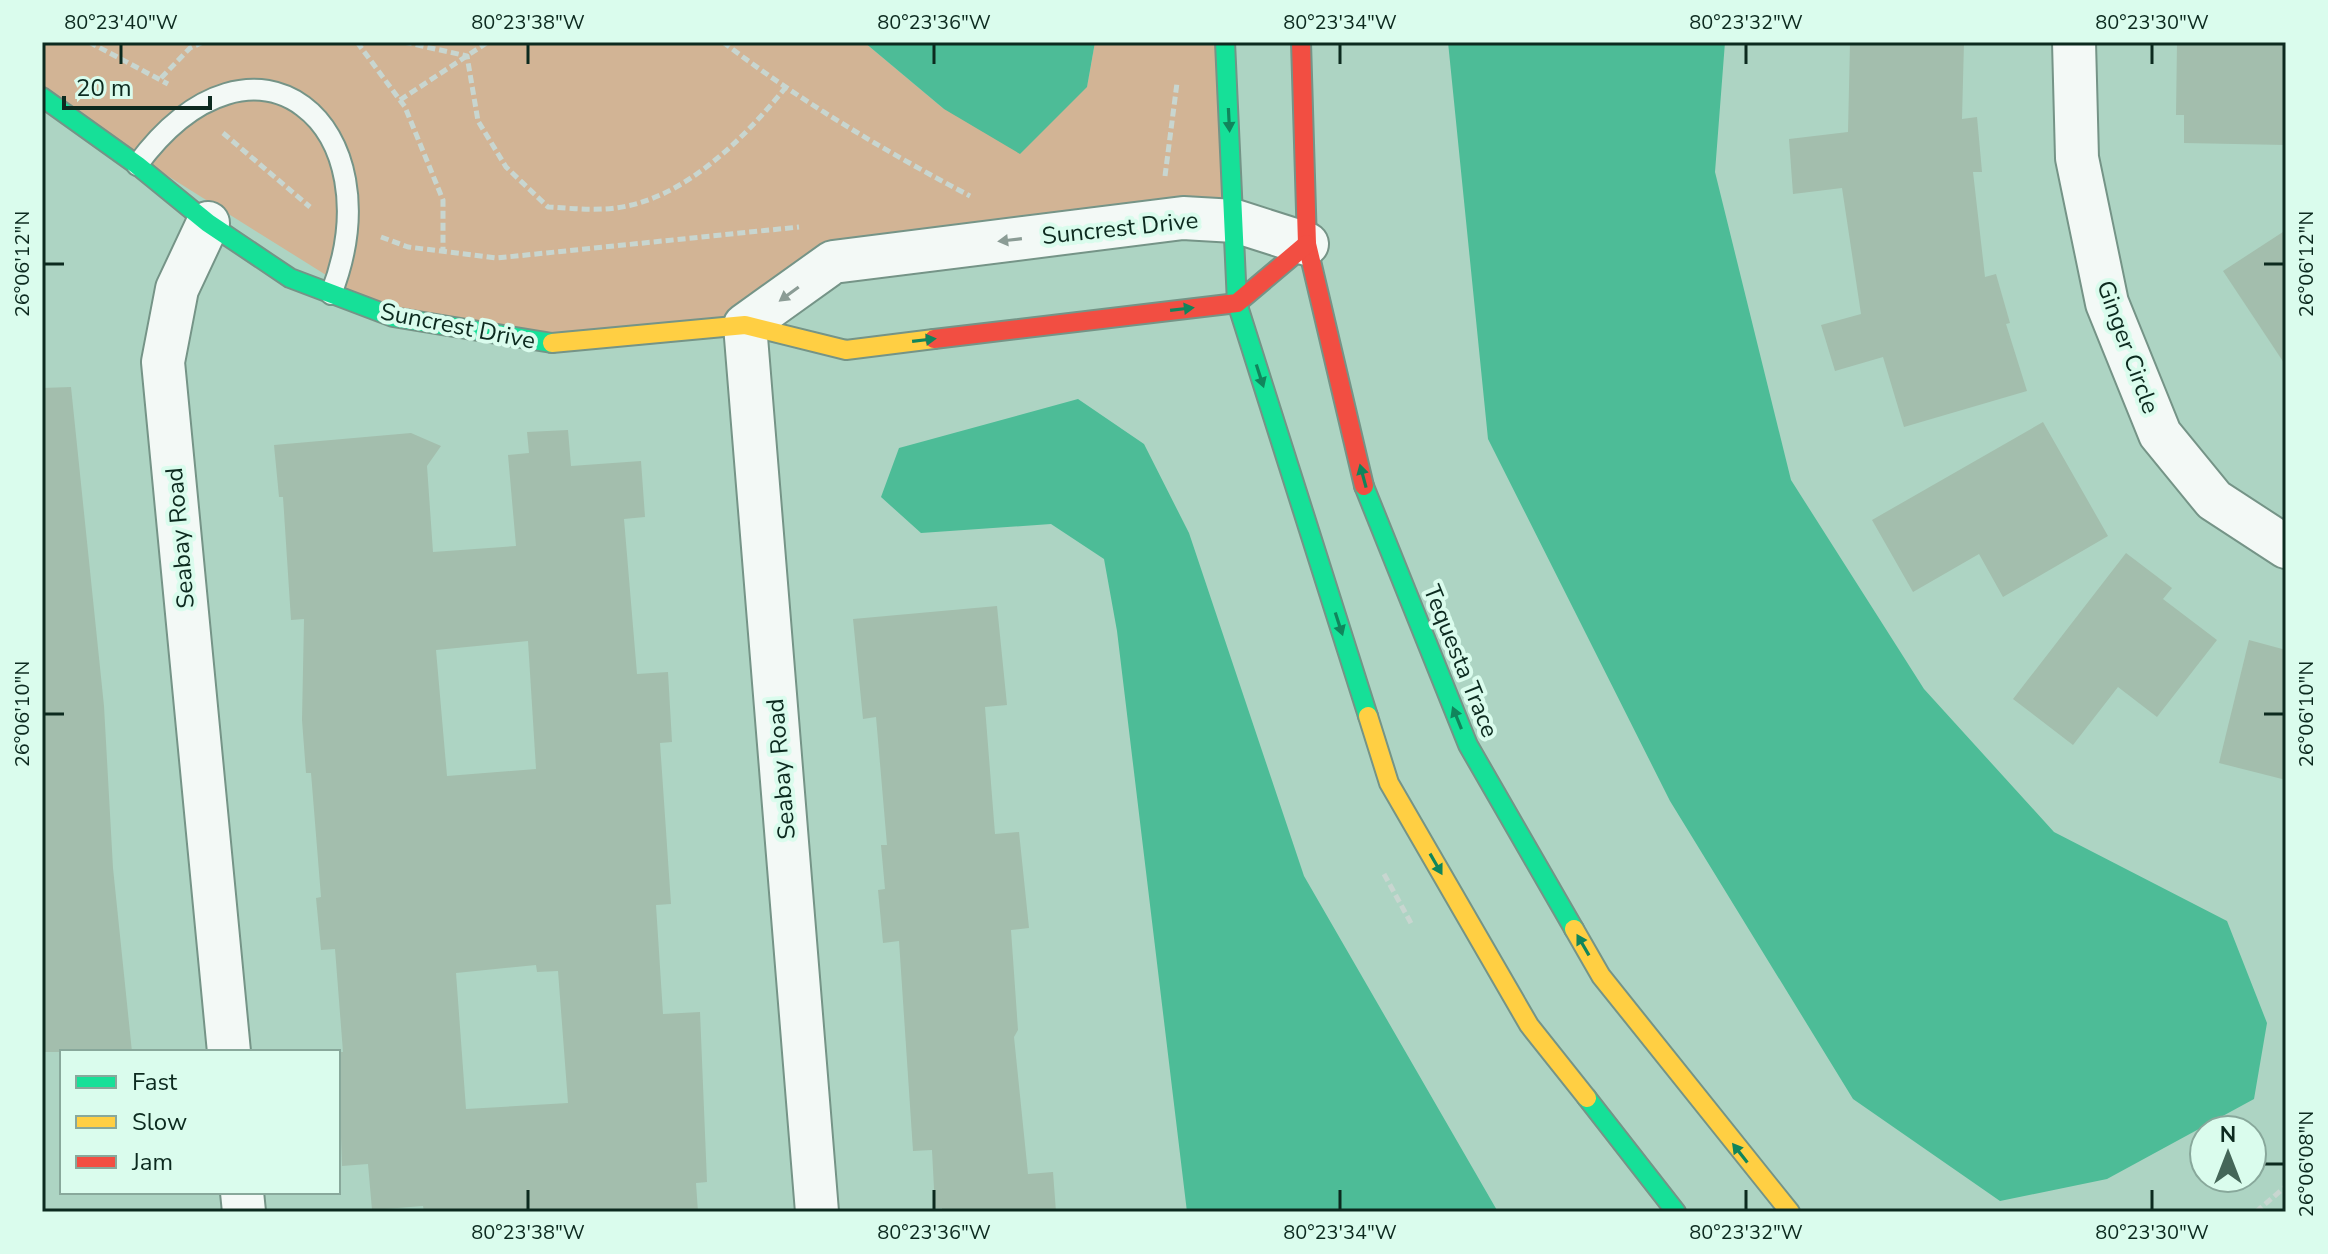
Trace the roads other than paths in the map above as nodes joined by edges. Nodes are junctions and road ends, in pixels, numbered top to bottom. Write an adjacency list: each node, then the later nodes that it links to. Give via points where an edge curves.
1 (1225, 42): 6 (street, one-way to 6)
2 (1301, 42): 8 (street, Tequesta Trace)
3 (2074, 42): 12 (street, Ginger Circle, via 2077,158 2107,303 2160,434 2214,500)
4 (42, 97): 5 (street, Suncrest Drive)
5 (137, 165): 7 (street, Suncrest Drive); 9 (lane, via 173,123 221,95 258,91 299,104 315,115 338,150 345,172 348,225 343,264)
6 (1235, 221): 8 (street, Suncrest Drive); 10 (street); 11 (street, Suncrest Drive, one-way to 11, via 1183,218 833,262)
7 (208, 223): 9 (street, Suncrest Drive, via 290,278); 13 (street, Seabay Road, via 177,289 163,362)
8 (1307, 244): 10 (street); 16 (street, Tequesta Trace, one-way to 8, via 1601,976 1468,745 1364,485)
9 (331, 294): 11 (street, Suncrest Drive, via 393,317 547,344)
10 (1237, 303): 11 (street, Suncrest Drive, one-way to 10, via 846,350); 15 (street, one-way to 15, via 1389,783 1529,1025)
11 (745, 325): 14 (street, Seabay Road)
12 (2286, 547)
13 (229, 1050)
14 (817, 1212)
15 (1676, 1212)
16 (1790, 1212)

